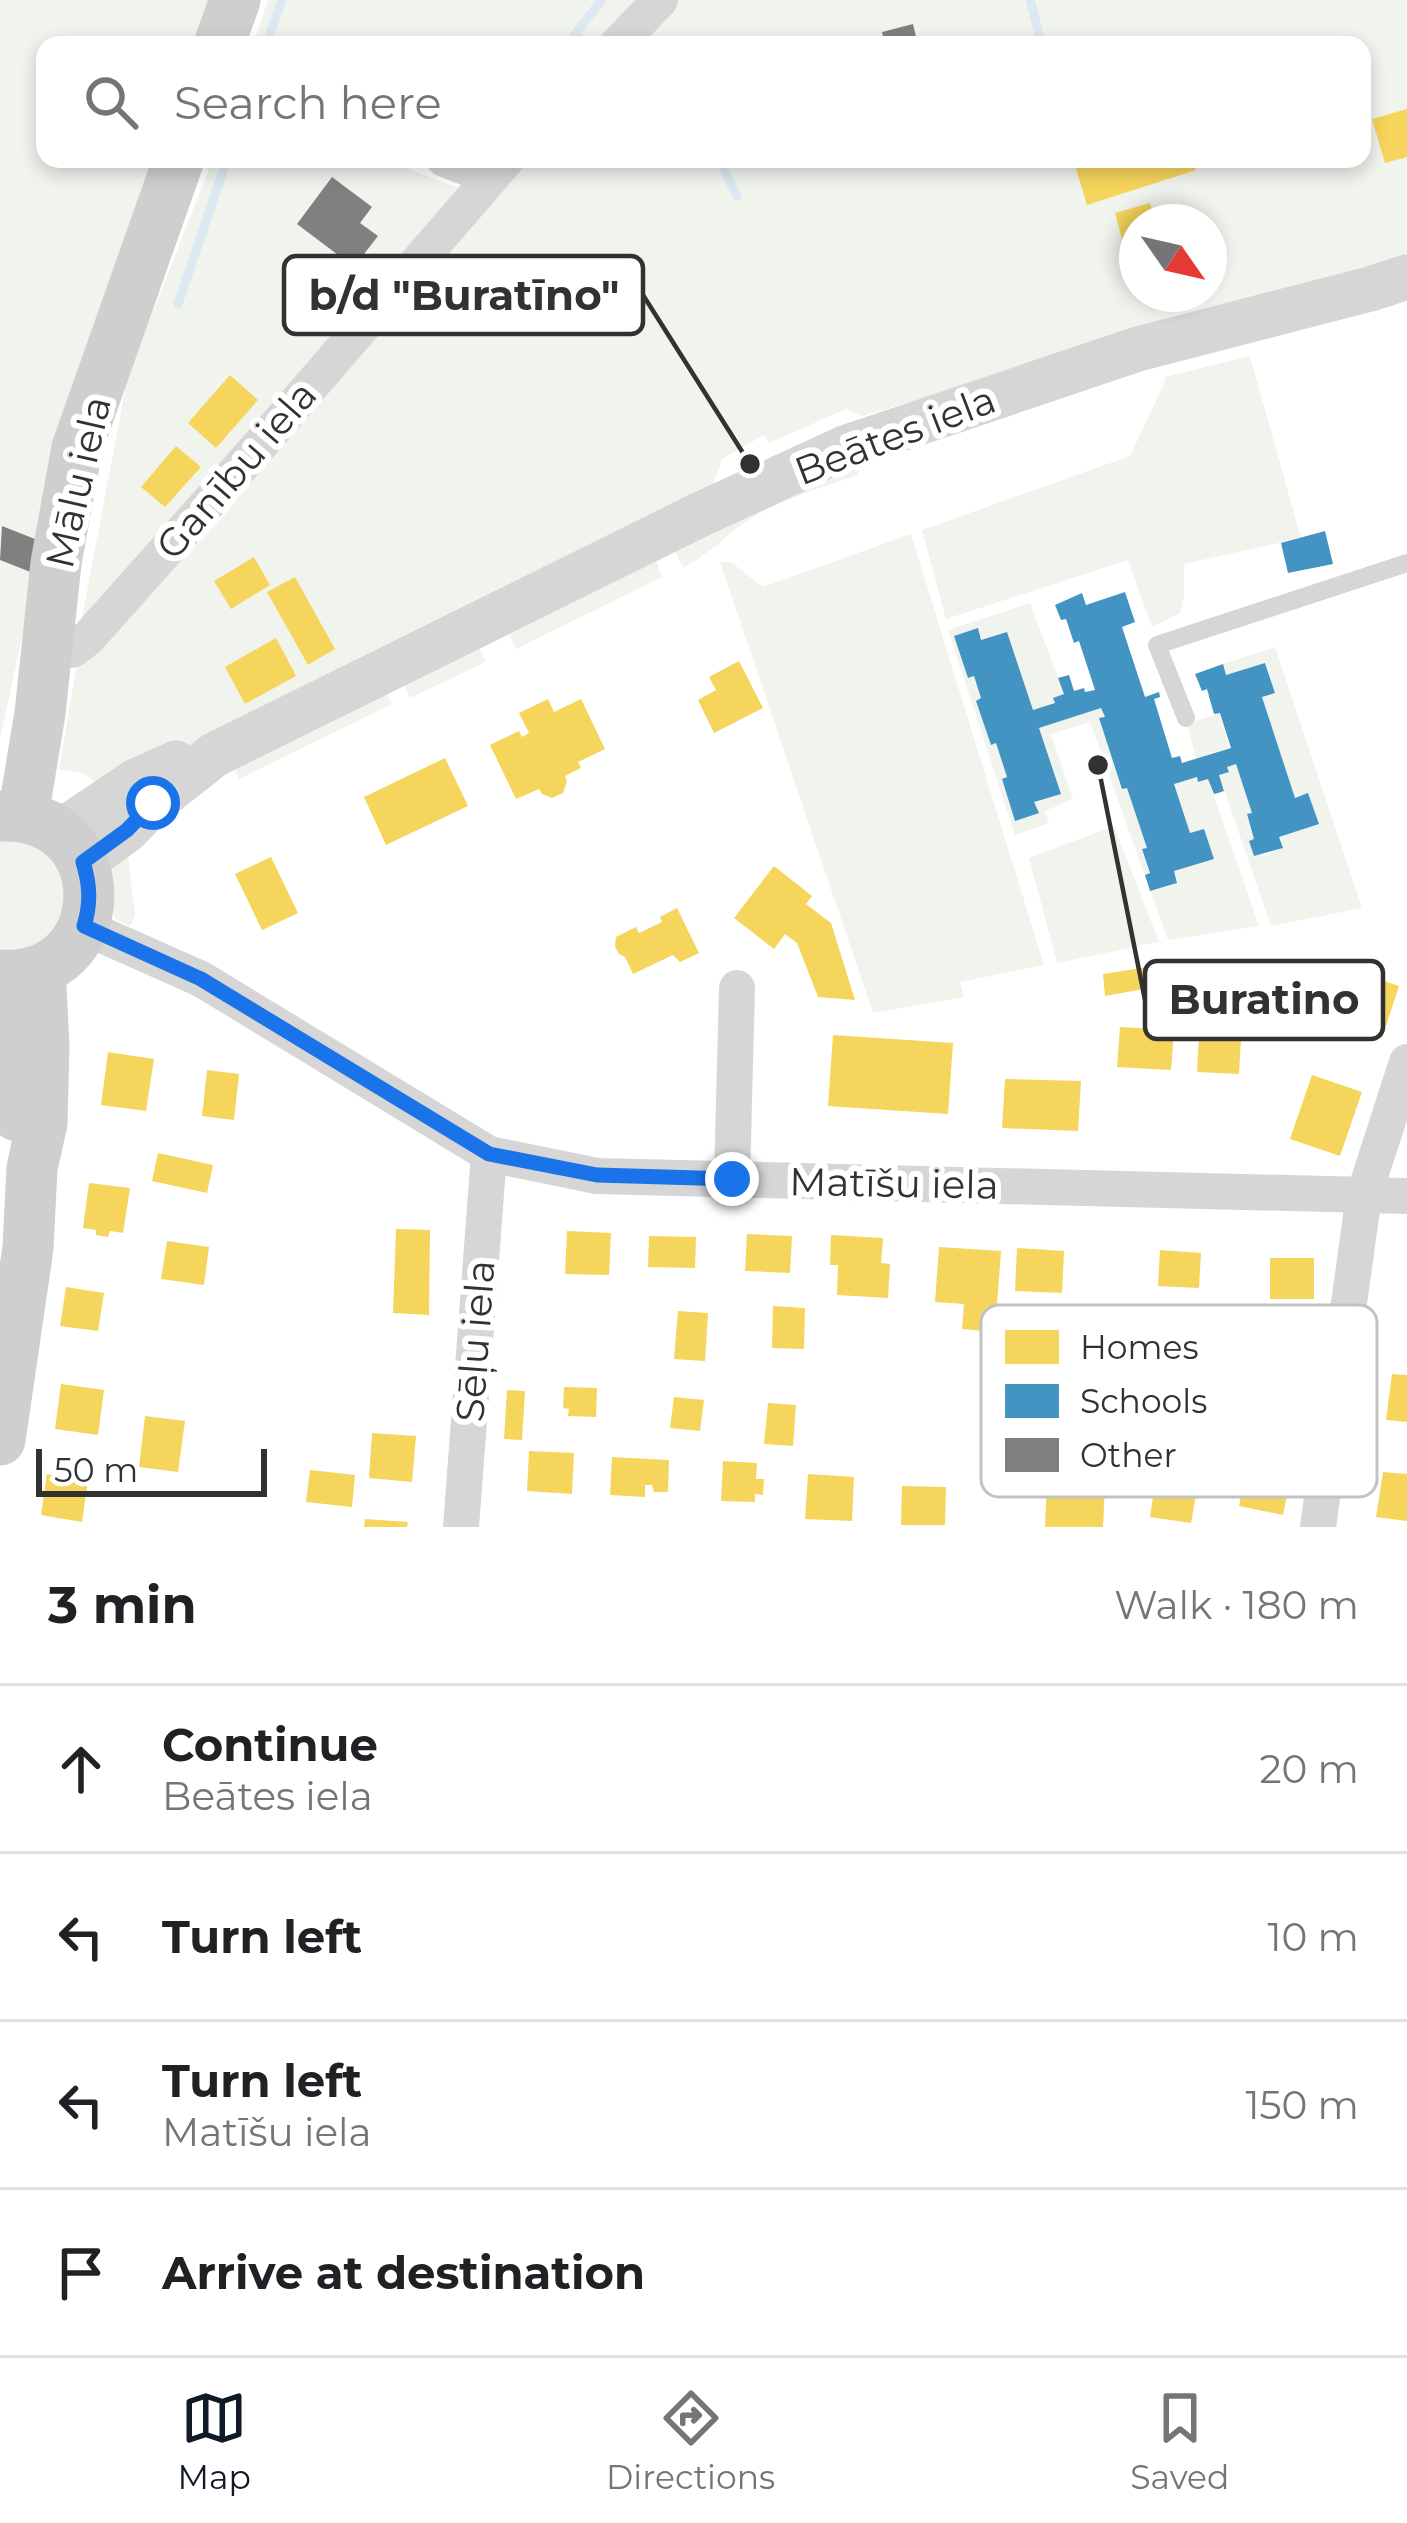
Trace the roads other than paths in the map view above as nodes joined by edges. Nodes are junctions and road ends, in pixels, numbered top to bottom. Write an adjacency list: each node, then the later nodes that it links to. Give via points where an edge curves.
1 (235, 0): 3 (main road)
2 (660, 0): 4 (street)
3 (223, 36)
4 (626, 36)
5 (176, 168): 9 (main road, Mālu iela, via 77,448)
6 (499, 168): 9 (street, Ganību iela, via 88,638 72,650)
7 (1407, 277): 11 (street, Beātes iela, via 1138,349 847,447 214,755 127,830)
8 (1407, 563): 10 (lane, via 1157,645)
9 (47, 651): 11 (main road, Mālu iela)
10 (1186, 718)
11 (42, 832): 12 (main road, Mālu iela, via 89,883)
12 (84, 926): 13 (main road, via 59,960); 17 (street, Matīšu iela, via 201,979)
13 (20, 972): 18 (main road, via 44,1045)
14 (737, 988): 19 (street)
15 (0, 1004): 18 (main road)
16 (1407, 1062): 20 (street)
17 (489, 1154): 19 (street, Matīšu iela, via 597,1175); 25 (street, Sēļu iela)
18 (32, 1168): 23 (main road)
19 (732, 1179): 20 (street, Matīšu iela)
20 (1364, 1195): 21 (street, Matīšu iela); 22 (street)
21 (1407, 1196)
22 (1349, 1305)
23 (0, 1440)
24 (1322, 1497): 26 (street)
25 (461, 1527)
26 (1318, 1527)

